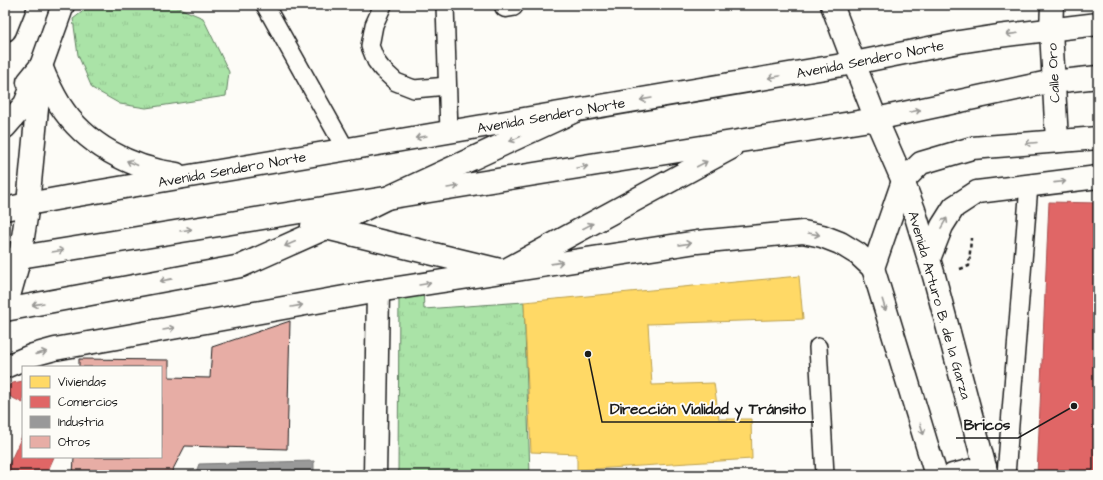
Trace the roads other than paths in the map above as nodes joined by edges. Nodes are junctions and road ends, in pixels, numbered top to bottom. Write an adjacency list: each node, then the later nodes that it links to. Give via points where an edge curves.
1 (15, 5): 9 (main road)
2 (63, 5): 12 (main road)
3 (265, 5): 24 (lane)
4 (383, 5): 15 (lane, via 374,25 370,46 382,70 396,82 414,89)
5 (445, 5): 15 (lane)
6 (832, 5): 11 (main road)
7 (1052, 5): 10 (main road, Calle Oro)
8 (1098, 24): 10 (main road, Avenida Sendero Norte)
9 (5, 30)
10 (1051, 30): 11 (main road, Avenida Sendero Norte, one-way to 11, via 959,42); 14 (main road, Calle Oro)
11 (854, 63): 17 (main road, Avenida Sendero Norte, one-way to 17); 18 (main road)
12 (40, 66): 16 (main road); 19 (main road, via 25,104); 25 (main road, one-way to 12, via 185,175 160,172 111,153 74,122 56,99); 30 (main road)
13 (1098, 77): 14 (main road)
14 (1053, 82): 18 (main road, one-way to 14); 23 (main road, Calle Oro)
15 (447, 86): 20 (lane)
16 (5, 111)
17 (575, 111): 20 (main road, Avenida Sendero Norte); 29 (main road, one-way to 29)
18 (876, 119): 22 (main road); 27 (main road, Avenida Arturo B. de la Garza)
19 (5, 127)
20 (449, 132): 24 (main road, Avenida Sendero Norte, one-way to 24)
21 (1098, 138): 23 (main road)
22 (747, 140): 29 (main road, one-way to 22); 37 (main road, one-way to 22)
23 (1057, 140): 27 (main road, one-way to 27, via 972,148 921,163)
24 (346, 150): 25 (main road, Avenida Sendero Norte)
25 (211, 172): 30 (main road, Avenida Sendero Norte)
26 (1098, 177): 28 (main road, one-way to 26)
27 (903, 181): 35 (main road, Avenida Arturo B. de la Garza); 36 (main road)
28 (1029, 185): 35 (main road, one-way to 28, via 942,226 954,207 977,192); 47 (lane)
29 (387, 198): 32 (main road); 33 (main road)
30 (28, 204): 31 (main road, Avenida Sendero Norte); 34 (main road)
31 (5, 209)
32 (266, 218): 33 (main road); 34 (main road, one-way to 32)
33 (326, 228): 37 (main road); 39 (main road, one-way to 39, via 241,266)
34 (12, 259): 39 (main road)
35 (929, 259): 42 (main road, Avenida Arturo B. de la Garza)
36 (873, 268): 37 (main road, one-way to 36, via 697,242 803,232 840,243 858,254); 45 (main road, one-way to 45)
37 (504, 271): 38 (main road, one-way to 37)
38 (378, 291): 41 (main road, one-way to 38, via 55,349); 43 (main road)
39 (5, 310)
40 (818, 347): 44 (lane)
41 (5, 367)
42 (986, 471): 46 (main road)
43 (374, 475)
44 (825, 475)
45 (936, 475)
46 (953, 475)
47 (1006, 475)

